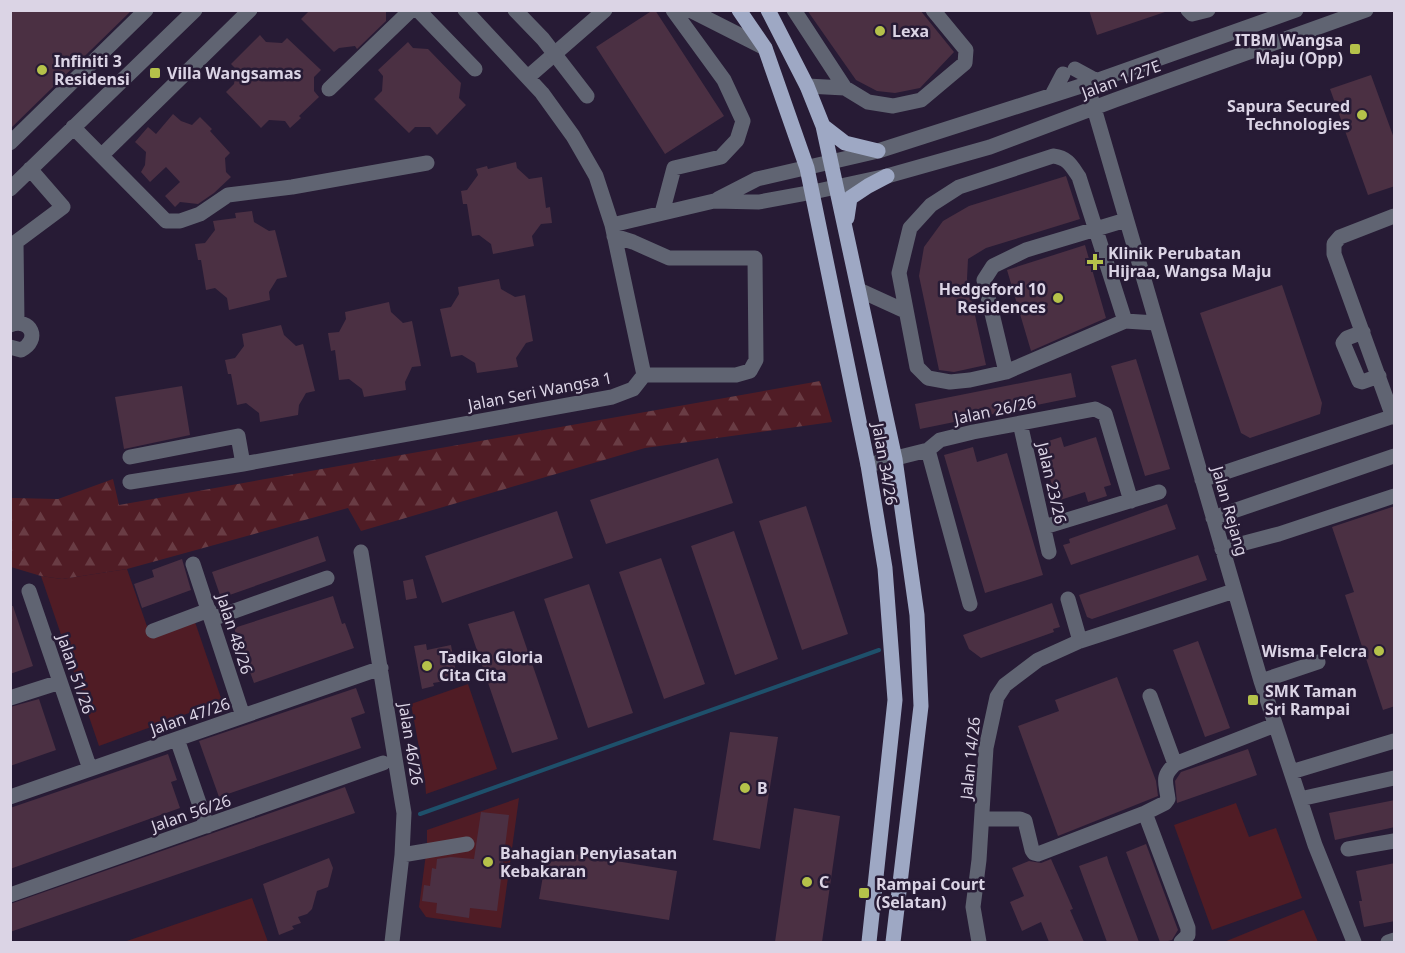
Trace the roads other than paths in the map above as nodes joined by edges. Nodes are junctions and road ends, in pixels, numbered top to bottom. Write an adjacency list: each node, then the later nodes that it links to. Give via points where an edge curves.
1 (146, 10): 34 (street)
2 (195, 10): 33 (street)
3 (250, 10): 37 (street)
4 (411, 10): 28 (street)
5 (418, 10): 23 (street)
6 (465, 10): 24 (street)
7 (515, 10): 30 (street, bridge)
8 (605, 10): 24 (street)
9 (673, 10): 48 (street, via 724,80 743,120 738,140 721,157 674,168)
10 (690, 10): 22 (street)
11 (739, 10): 22 (main road, Jalan 34/26)
12 (768, 10): 26 (main road, Jalan 34/26)
13 (794, 10): 27 (street)
14 (933, 10): 27 (street, via 966,50 965,63 921,100 893,106 868,102)
15 (1188, 10): 16 (street, via 1192,14)
16 (1208, 10)
17 (1263, 10): 20 (street)
18 (1366, 10): 21 (street, Jalan 1/27E)
19 (1287, 12): 20 (street, Jalan 1/27E); 21 (street)
20 (1249, 27): 25 (street, Jalan 1/27E)
21 (1293, 36): 31 (street, Jalan 1/27E)
22 (765, 48): 40 (main road, Jalan 34/26)
23 (475, 69)
24 (528, 77): 52 (street, via 573,136 596,176)
25 (1092, 83): 29 (street, Jalan 1/27E); 29 (street, via 1069,72); 31 (street, Jalan Rejang)
26 (807, 86): 27 (street); 32 (main road, Jalan 34/26)
27 (845, 88)
28 (329, 89)
29 (1052, 95): 36 (street, Jalan 1/27E)
30 (587, 96)
31 (1094, 108): 35 (street, Jalan 1/27E); 50 (street, Jalan Rejang)
32 (823, 126): 36 (main road, via 845,143); 39 (main road, Jalan 34/26)
33 (73, 127): 37 (street); 41 (street)
34 (10, 143)
35 (990, 147): 42 (street); 43 (street, Jalan 1/27E)
36 (878, 151): 39 (street)
37 (102, 154): 38 (street, via 166,221 200,214 228,195)
38 (427, 163)
39 (831, 163): 40 (street); 44 (main road, Jalan 34/26)
40 (807, 168): 46 (main road, Jalan 34/26); 47 (street, via 757,179)
41 (30, 169): 45 (street); 58 (street, via 63,207 16,242)
42 (997, 175): 51 (street, via 1053,156 1063,158 1070,162 1078,177); 55 (street, via 959,187 932,205 910,228 899,273)
43 (887, 176): 44 (street); 53 (main road, via 850,198)
44 (837, 187): 46 (street); 53 (main road, Jalan 34/26)
45 (11, 188)
46 (813, 192): 47 (street, via 759,202); 71 (main road, Jalan 34/26)
47 (714, 201): 48 (street)
48 (663, 213): 52 (street)
49 (1395, 216): 59 (street, via 1340,237 1334,244 1334,254)
50 (1126, 220): 51 (street); 57 (street, Jalan Rejang)
51 (1097, 230): 56 (street); 61 (street, via 1026,250 993,266 984,280)
52 (613, 231): 62 (street); 62 (street, via 669,258 756,258 756,360 750,371 736,375)
53 (847, 235): 54 (main road, Jalan 34/26)
54 (859, 290): 55 (street); 69 (main road, Jalan 34/26)
55 (906, 311): 61 (street, via 917,367 927,378 950,382)
56 (1125, 321): 57 (street); 61 (street)
57 (1156, 323): 72 (street, Jalan Rejang)
58 (14, 324): 60 (street, via 29,328 32,341 21,350)
59 (1363, 332): 63 (street); 63 (street, via 1343,343 1359,381)
60 (10, 347)
61 (1006, 372)
62 (644, 375): 70 (street, Jalan Seri Wangsa 1, via 633,390 612,397)
63 (1379, 376): 64 (street)
64 (1394, 417): 72 (street)
65 (1020, 423): 66 (street, Jalan 26/26, via 940,440); 76 (street, Jalan 26/26, via 1095,409 1105,414); 78 (street, Jalan 23/26)
66 (928, 450): 69 (street, Jalan 26/26); 87 (street)
67 (1395, 456): 77 (street)
68 (130, 457): 70 (street, via 238,436)
69 (895, 459): 71 (street, Jalan 26/26); 119 (main road, Jalan 34/26, via 917,615 921,706)
70 (243, 464): 73 (street, Jalan Seri Wangsa 1)
71 (868, 465): 118 (main road, Jalan 34/26, via 885,568 895,700)
72 (1202, 480): 77 (street, Jalan Rejang)
73 (130, 482)
74 (1159, 492): 76 (street)
75 (1395, 496): 79 (street)
76 (1131, 501): 78 (street)
77 (1213, 518): 79 (street, Jalan Rejang)
78 (1044, 527): 81 (street, Jalan 23/26)
79 (1222, 549): 85 (street, Jalan Rejang)
80 (361, 552): 92 (street, Jalan 46/26)
81 (1050, 552)
82 (194, 564): 88 (street, Jalan 48/26)
83 (327, 578): 88 (street)
84 (29, 591): 94 (street, Jalan 51/26)
85 (1234, 591): 90 (street, Jalan 14/26); 93 (street, Jalan Rejang)
86 (1068, 599): 90 (street)
87 (970, 604)
88 (210, 615): 89 (street); 97 (street, Jalan 48/26)
89 (153, 631)
90 (1080, 640): 109 (street, Jalan 14/26, via 1038,660 1005,685 997,697 986,748)
91 (1318, 662): 93 (street)
92 (381, 668): 97 (street, Jalan 47/26); 114 (street, Jalan 46/26, via 404,813)
93 (1261, 681): 98 (street, Jalan Rejang)
94 (60, 682): 96 (street); 103 (street, Jalan 51/26)
95 (1150, 696): 102 (street)
96 (10, 698)
97 (243, 716): 99 (street, Jalan 47/26)
98 (1275, 725): 102 (street); 104 (street, Jalan Rejang)
99 (177, 739): 103 (street, Jalan 47/26); 110 (street)
100 (1395, 741): 104 (street)
101 (383, 764): 110 (street, Jalan 56/26)
102 (1175, 764): 108 (street, via 1164,778 1168,799)
103 (90, 769): 106 (street, Jalan 47/26)
104 (1291, 772): 107 (street, Jalan Rejang)
105 (1395, 778): 107 (street)
106 (10, 797)
107 (1300, 799): 122 (street, Jalan Rejang)
108 (1145, 813): 109 (street, via 1038,854 1032,850 1025,821); 121 (street, via 1188,928 1188,935)
109 (982, 819): 120 (street, Jalan 14/26, via 973,907)
110 (207, 826): 115 (street, Jalan 56/26)
111 (1395, 841): 113 (street)
112 (467, 844): 114 (street)
113 (1348, 849)
114 (402, 855): 117 (street, Jalan 46/26)
115 (10, 895)
116 (1395, 940): 123 (street)
117 (395, 942)
118 (869, 942)
119 (893, 942)
120 (979, 942)
121 (1181, 942)
122 (1354, 942)
123 (1388, 942)

